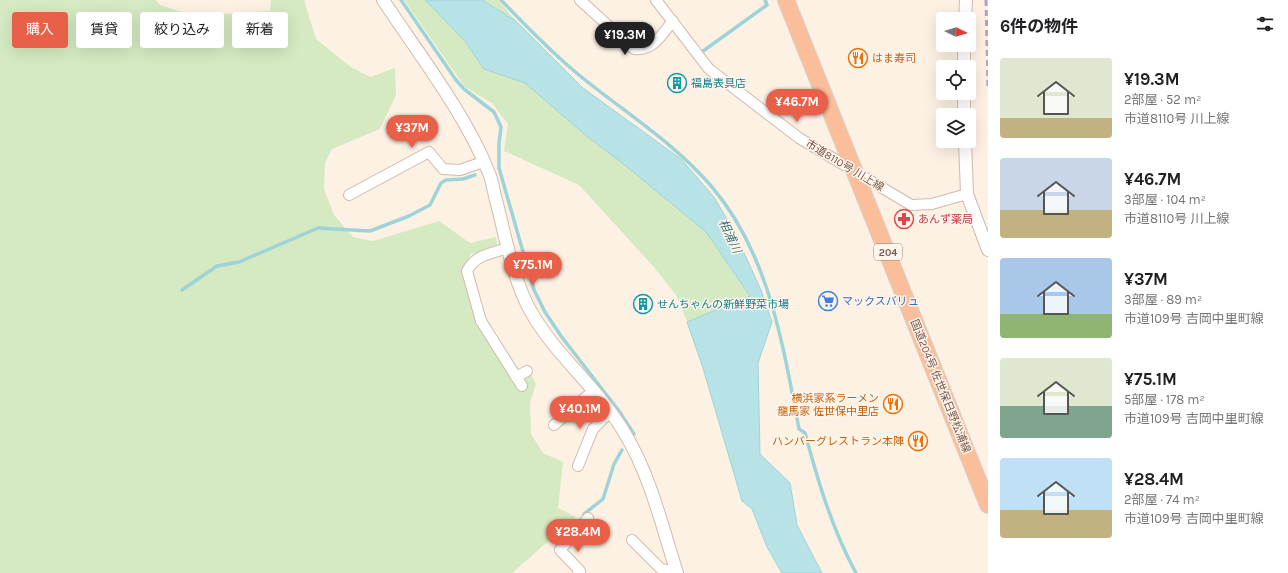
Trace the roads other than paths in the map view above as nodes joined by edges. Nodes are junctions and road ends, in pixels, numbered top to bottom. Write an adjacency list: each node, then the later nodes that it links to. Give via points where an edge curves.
1 (383, 0): 9 (street, via 457,112)
2 (580, 0): 7 (street, via 634,49 643,50 651,47)
3 (656, 0): 7 (street, 市道8110号 川上線)
4 (786, 0): 10 (highway, 国道204号 佐世保日野松浦線 / 204)
5 (966, 0): 6 (street)
6 (965, 12)
7 (673, 21): 10 (street, 市道8110号 川上線, via 709,69 799,138)
8 (965, 148): 11 (street)
9 (483, 162): 12 (street, via 460,170 443,169 429,152); 13 (street, via 489,173)
10 (855, 171): 11 (street, 市道8110号 川上線, via 911,205 932,204); 22 (highway, 国道204号 佐世保日野松浦線 / 204)
11 (966, 194): 14 (street)
12 (349, 195)
13 (508, 248): 16 (street, via 477,258 467,271 482,321); 18 (street, via 530,309 542,329)
14 (988, 250)
15 (527, 371): 16 (street)
16 (516, 377): 17 (street)
17 (522, 386)
18 (594, 390): 19 (street); 20 (street)
19 (610, 412): 21 (street, via 593,428); 26 (street, via 624,432 638,460)
20 (554, 424)
21 (578, 466)
22 (988, 505)
23 (588, 518): 25 (street, via 560,550 580,571)
24 (632, 540): 26 (street, via 661,569)
25 (578, 573)
26 (676, 573)

